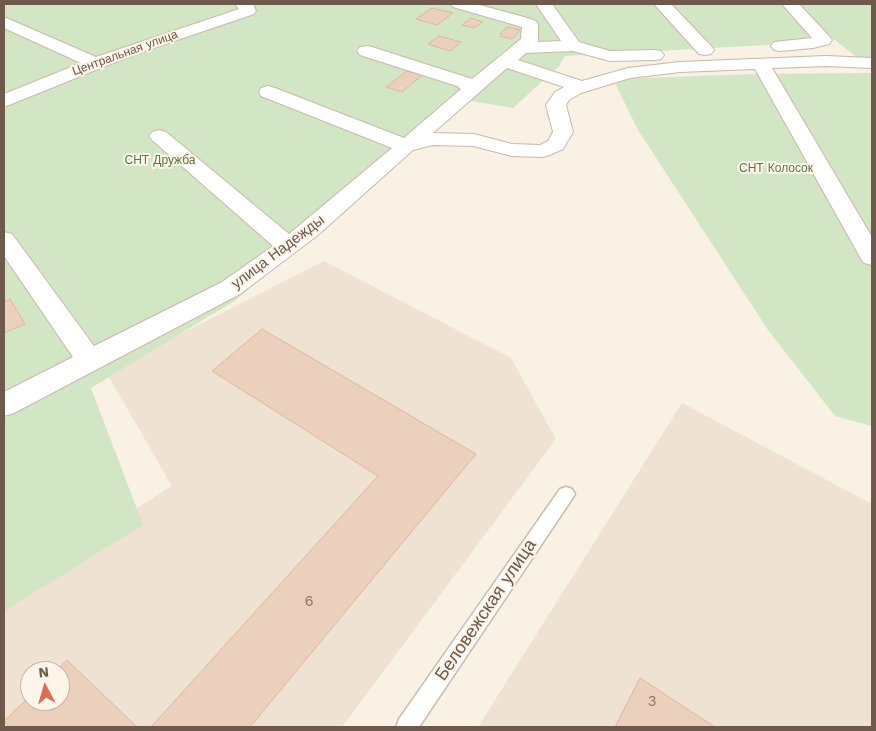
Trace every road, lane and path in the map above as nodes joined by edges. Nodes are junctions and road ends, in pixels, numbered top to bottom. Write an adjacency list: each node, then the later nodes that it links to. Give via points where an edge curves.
1 (459, 4): 8 (street, via 530,25 530,41)
2 (544, 4): 7 (street)
3 (662, 4): 10 (street)
4 (790, 4): 10 (street, via 824,40)
5 (246, 7): 12 (street, Центральная улица)
6 (4, 22): 12 (street)
7 (573, 46): 8 (street); 10 (street, via 610,56)
8 (523, 48): 11 (street, улица Надежды)
9 (366, 50): 16 (street, via 464,82)
10 (705, 50)
11 (504, 61): 15 (street); 16 (street, улица Надежды)
12 (95, 63): 18 (street, Центральная улица)
13 (872, 63): 14 (street)
14 (761, 64): 15 (street, via 628,73); 23 (street)
15 (582, 87): 20 (street, via 562,96 556,105 563,132 556,145 543,151 512,150 474,140 432,139)
16 (472, 89): 20 (street, улица Надежды)
17 (268, 92): 20 (street)
18 (4, 101)
19 (159, 136): 22 (street)
20 (406, 146): 22 (street, улица Надежды)
21 (4, 239): 24 (street)
22 (288, 246): 24 (street, улица Надежды, via 231,288)
23 (872, 257)
24 (89, 360): 25 (street, улица Надежды)
25 (4, 405)
26 (566, 494): 27 (lane, Беловежская улица)
27 (407, 727)

